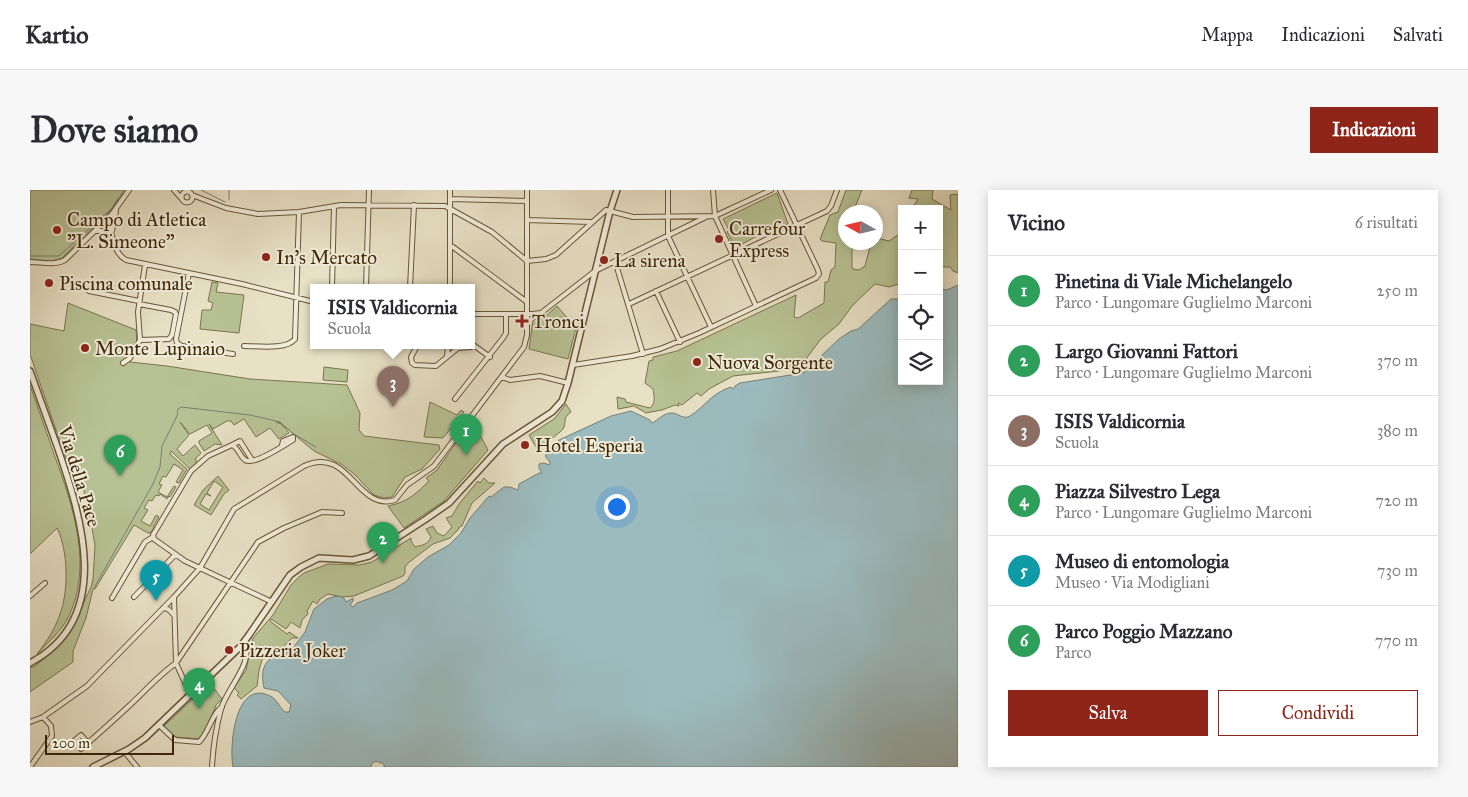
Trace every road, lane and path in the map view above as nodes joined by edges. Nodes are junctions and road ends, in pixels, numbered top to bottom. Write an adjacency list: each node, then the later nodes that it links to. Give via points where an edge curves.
1 (129, 190): 23 (street)
2 (174, 190): 15 (street)
3 (179, 190): 13 (street)
4 (369, 190): 20 (street)
5 (450, 190): 16 (street)
6 (527, 190): 19 (street)
7 (668, 190): 29 (street)
8 (713, 190): 28 (street)
9 (771, 190): 28 (street)
10 (780, 190): 33 (street)
11 (837, 190): 33 (street, via 827,212)
12 (615, 191): 25 (street)
13 (184, 192): 14 (street); 15 (street)
14 (192, 195): 17 (street); 18 (street)
15 (181, 198): 18 (street, via 186,203)
16 (450, 199): 19 (street); 24 (street)
17 (202, 200): 18 (street); 26 (street, via 243,212)
18 (191, 201)
19 (527, 201): 30 (street)
20 (369, 205): 21 (street); 22 (street); 49 (street)
21 (414, 205): 24 (street, via 440,205); 50 (street)
22 (334, 206): 26 (street); 48 (street)
23 (116, 209): 32 (street); 35 (street)
24 (451, 209): 37 (street); 39 (street, via 492,232)
25 (610, 211): 29 (street, via 633,217); 31 (street, via 606,210); 43 (street)
26 (299, 212): 54 (street)
27 (708, 216): 28 (street); 29 (street); 36 (street)
28 (715, 216): 38 (street)
29 (668, 217): 36 (street)
30 (527, 220): 31 (street); 39 (street)
31 (591, 222): 39 (street, via 556,255)
32 (104, 223): 34 (street); 35 (street)
33 (796, 226): 38 (street); 59 (street, via 818,276)
34 (95, 231): 35 (street); 41 (street, via 61,262)
35 (111, 236): 42 (street, via 120,256)
36 (668, 236): 40 (street); 45 (street)
37 (450, 247): 51 (street); 57 (street)
38 (733, 256): 45 (street); 59 (street)
39 (527, 261): 57 (street)
40 (616, 261): 43 (street); 58 (street)
41 (30, 262)
42 (145, 264): 44 (street); 56 (street)
43 (595, 271): 46 (street); 47 (street)
44 (189, 273): 54 (street); 71 (street, via 177,343)
45 (688, 276): 52 (street); 63 (street)
46 (584, 279): 47 (street); 62 (street, via 544,311)
47 (593, 279): 76 (street)
48 (332, 284)
49 (366, 284)
50 (410, 284)
51 (450, 284)
52 (656, 291): 58 (street); 65 (street)
53 (89, 292): 56 (street)
54 (297, 298): 55 (street); 66 (street, via 296,336 292,343)
55 (310, 301)
56 (139, 302): 64 (street); 64 (street, via 173,310 176,314 169,339)
57 (527, 302): 62 (street)
58 (629, 304): 72 (street)
59 (756, 306): 63 (street)
60 (475, 314): 61 (street)
61 (506, 314): 62 (street); 74 (street, via 505,335)
62 (527, 314): 78 (street, via 524,347)
63 (711, 327): 65 (street)
64 (140, 340): 75 (street)
65 (680, 342): 72 (street)
66 (244, 346)
67 (475, 346): 74 (street)
68 (416, 349): 73 (street, via 411,358 415,365 436,366)
69 (448, 349): 73 (street)
70 (457, 349): 73 (street)
71 (233, 354)
72 (643, 354): 76 (street)
73 (447, 356)
74 (490, 357): 80 (street)
75 (124, 363)
76 (572, 366): 79 (street)
77 (30, 370): 98 (street, Via della Pace, via 76,504 85,561 81,594 69,626 50,649)
78 (502, 377): 79 (street, via 510,380 540,376); 87 (street, via 434,466 407,485 395,500 382,501 369,496 335,465 310,464 234,509)
79 (568, 383): 94 (street, via 557,407 495,450 449,503 368,556 353,560 319,558 301,567 290,575)
80 (455, 399)
81 (232, 445): 83 (street, via 238,448 244,460); 83 (street, via 241,442); 85 (street, via 208,456 191,471)
82 (282, 446): 83 (street)
83 (252, 460)
84 (342, 513): 88 (street, via 322,512 261,539)
85 (153, 537): 86 (street); 93 (street, via 145,542)
86 (175, 555): 87 (street); 91 (street)
87 (200, 568): 88 (street); 92 (street)
88 (230, 582): 94 (street); 99 (street)
89 (45, 583): 90 (street)
90 (30, 596)
91 (134, 597)
92 (174, 597): 95 (street); 96 (street)
93 (112, 598)
94 (272, 602): 97 (street)
95 (163, 608): 96 (street); 102 (street, via 86,686)
96 (174, 615): 99 (street)
97 (245, 641): 100 (street); 101 (street, via 243,667)
98 (30, 663)
99 (176, 664): 100 (street); 105 (street)
100 (190, 694): 104 (street)
101 (222, 707): 104 (street, via 199,742 174,740); 110 (street)
102 (43, 717): 103 (street); 107 (street, via 51,726 52,736)
103 (30, 722)
104 (159, 725): 106 (street)
105 (88, 743)
106 (124, 751): 108 (street); 109 (street)
107 (30, 767)
108 (93, 767)
109 (137, 767)
110 (212, 767)

